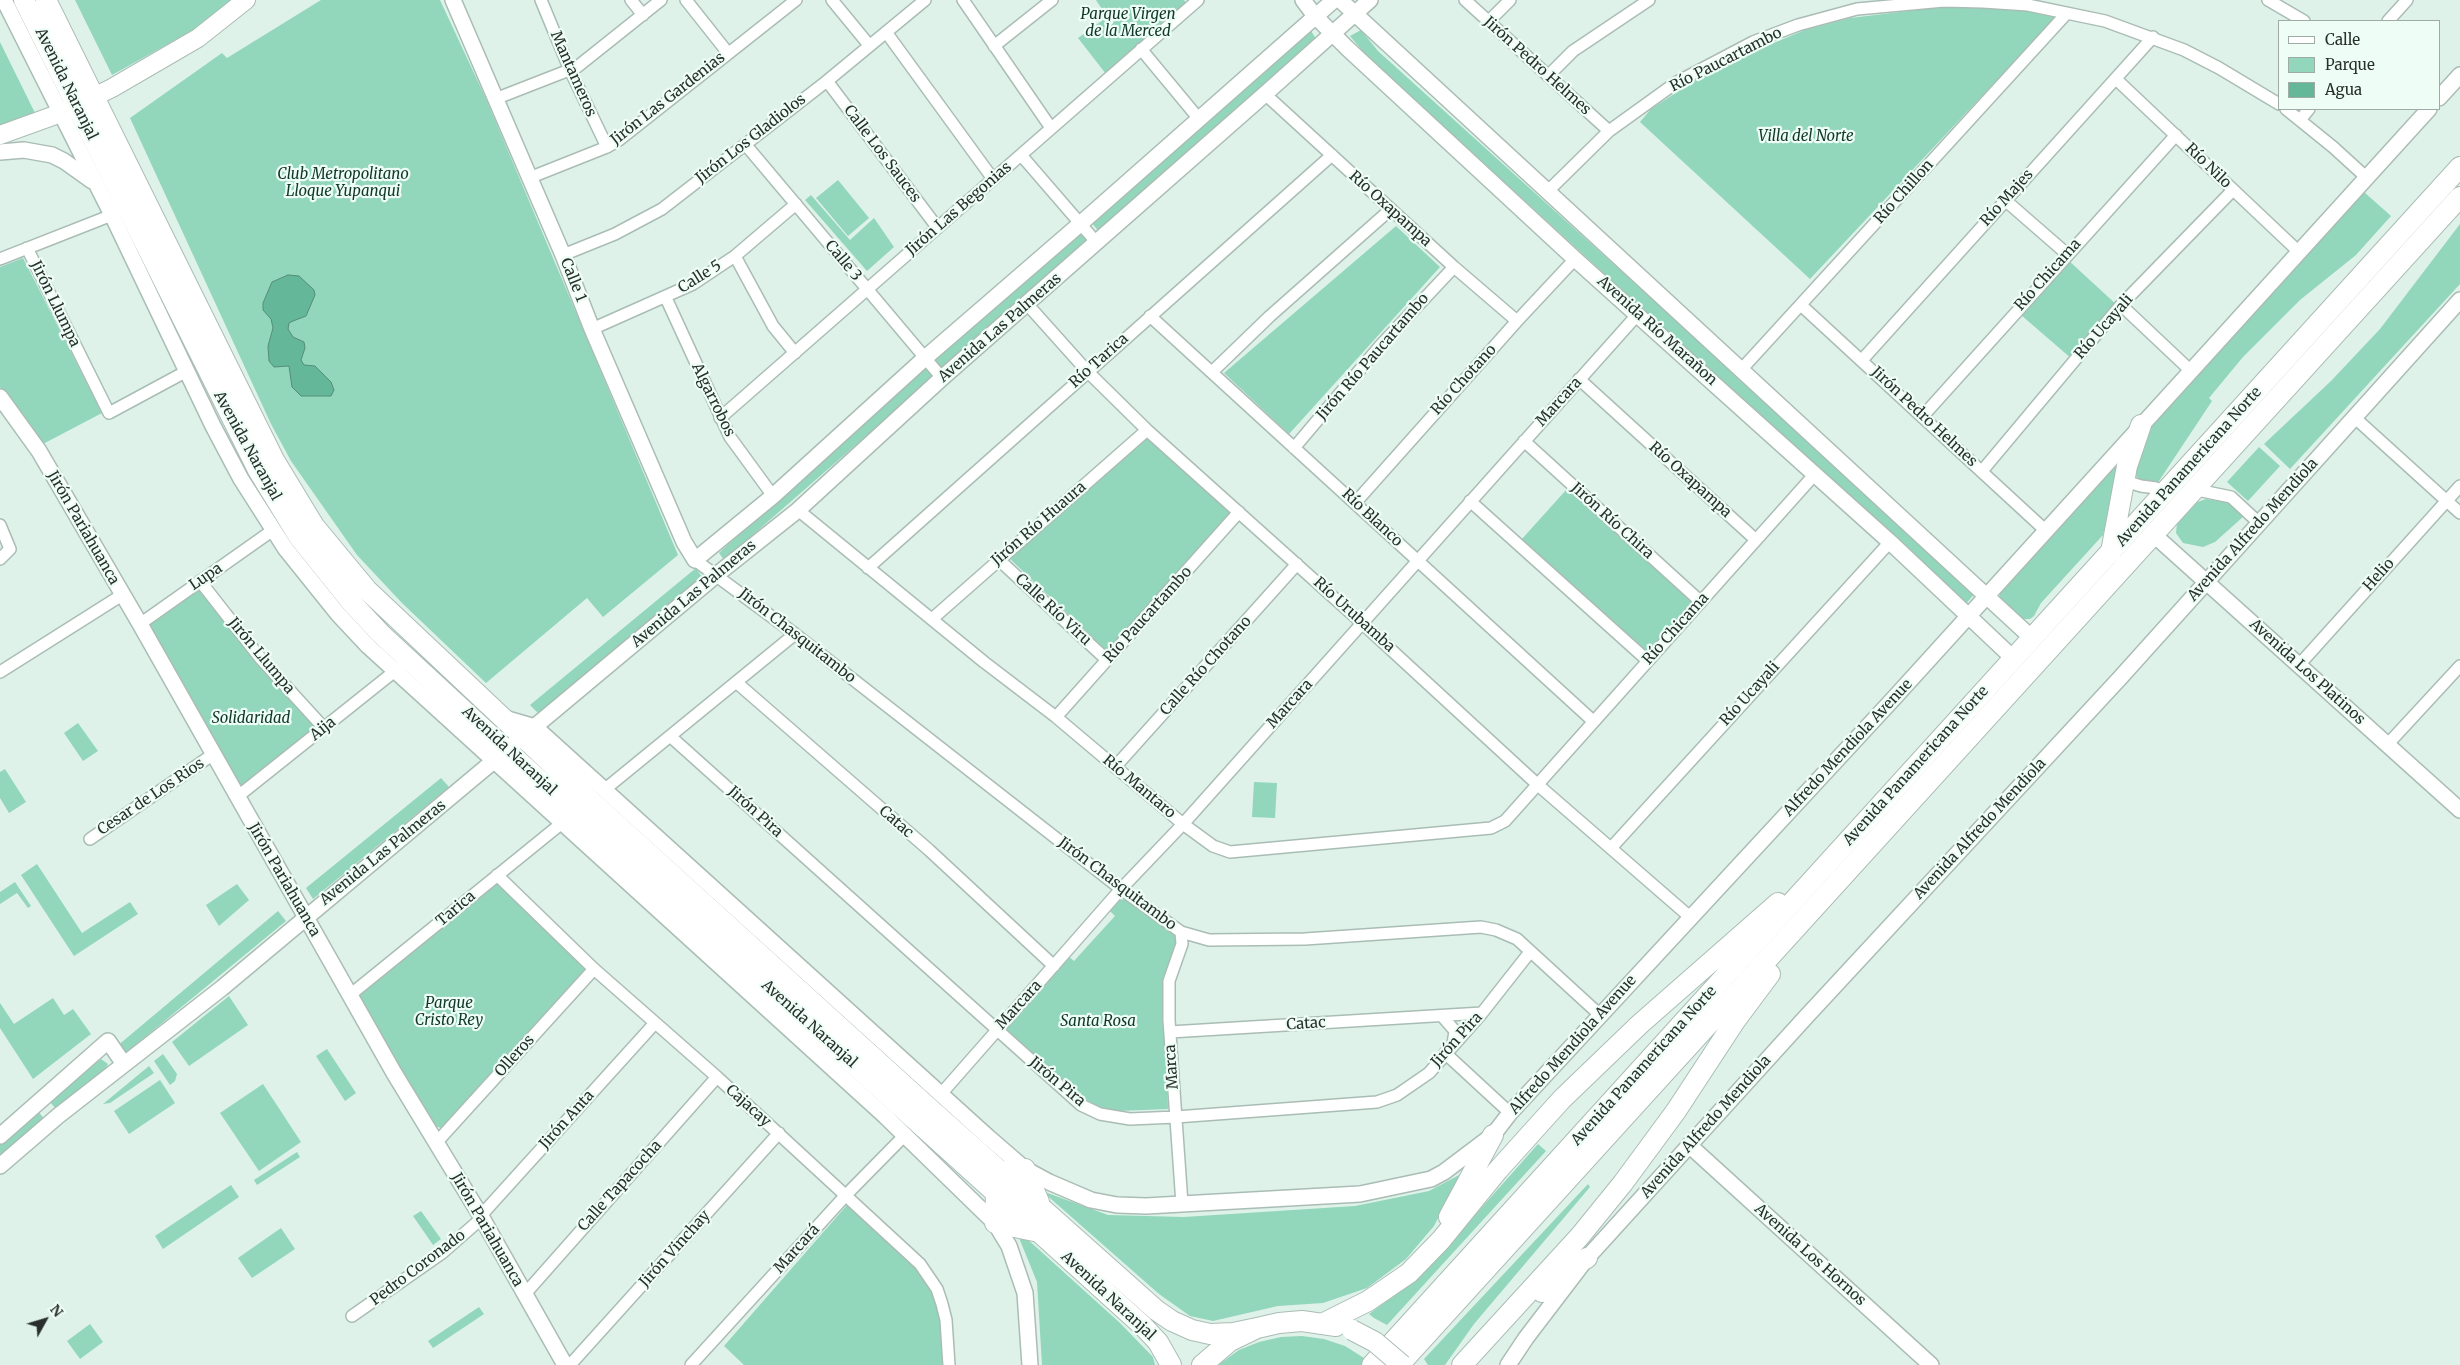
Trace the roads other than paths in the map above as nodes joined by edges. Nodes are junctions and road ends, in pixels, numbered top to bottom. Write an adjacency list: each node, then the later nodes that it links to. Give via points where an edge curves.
1 (4, 0): 50 (main road, Avenida Naranjal)
2 (24, 0): 50 (highway, Avenida Naranjal)
3 (46, 0): 50 (highway, Avenida Naranjal)
4 (246, 0): 50 (main road, via 198,38)
5 (453, 0): 48 (main road, Calle 1)
6 (541, 0): 41 (street, Mantameros)
7 (632, 0): 29 (street)
8 (661, 0): 29 (street)
9 (686, 0): 40 (street)
10 (796, 0): 40 (street, Jirón Las Gardenias)
11 (832, 0): 37 (street)
12 (925, 0): 34 (street, Jirón Los Gladiolos)
13 (963, 0): 38 (street)
14 (1052, 0): 38 (street)
15 (1302, 0): 30 (main road, Avenida Río Marañon)
16 (1334, 0): 30 (main road, Avenida Las Palmeras)
17 (1340, 0): 28 (main road, Avenida Río Marañon)
18 (1370, 0): 28 (main road, Avenida Las Palmeras)
19 (1465, 0): 33 (street, Jirón Pedro Helmes)
20 (1510, 0): 33 (street)
21 (1649, 0): 43 (street, via 1573,51)
22 (2268, 0): 31 (street)
23 (2407, 0): 32 (street)
24 (1193, 1): 39 (street, Jirón Las Begonias)
25 (1983, 1): 26 (street, Río Paucartambo); 27 (street, Río Paucartambo)
26 (1904, 2): 57 (street, Río Paucartambo, via 1857,9 1798,25 1753,42 1677,82)
27 (2067, 13): 36 (street, Río Paucartambo, via 2105,21); 93 (street, Río Chillon)
28 (1354, 14): 35 (main road, Avenida Las Palmeras); 71 (main road, Avenida Río Marañon)
29 (642, 15): 41 (street, via 585,63)
30 (1315, 16): 35 (main road, Avenida Río Marañon); 54 (main road, Avenida Las Palmeras)
31 (2302, 20)
32 (2389, 20)
33 (1488, 22): 43 (street, Jirón Pedro Helmes)
34 (886, 32): 37 (street, Jirón Los Gladiolos); 68 (street)
35 (1332, 34): 46 (main road, Avenida Las Palmeras); 86 (main road, Avenida Río Marañon)
36 (2153, 37): 45 (street, Río Majes); 49 (street, Río Paucartambo, via 2219,68)
37 (869, 45): 44 (street, Jirón Los Gladiolos)
38 (994, 46): 56 (street)
39 (1141, 49): 54 (street); 56 (street, Jirón Las Begonias)
40 (728, 54): 61 (street, Jirón Las Gardenias)
41 (570, 70): 48 (street); 61 (street, Mantameros)
42 (2460, 75): 47 (main road)
43 (1548, 76): 57 (street, Jirón Pedro Helmes)
44 (826, 80): 60 (street, Jirón Los Gladiolos); 78 (street, Calle Los Sauces)
45 (2116, 80): 58 (street, Río Nilo); 73 (street, Río Majes)
46 (1266, 94): 64 (street, Río Oxapampa); 79 (main road, Avenida Las Palmeras)
47 (2440, 97)
48 (495, 99): 66 (main road, Calle 1)
49 (2278, 103)
50 (77, 105): 59 (main road); 69 (main road, Avenida Naranjal); 158 (highway, Avenida Naranjal, via 258,470 321,567); 165 (highway, Avenida Naranjal, via 314,526 367,590)
51 (2287, 110): 55 (street)
52 (2308, 110): 55 (street)
53 (2429, 110): 67 (main road)
54 (1199, 119): 77 (main road, Avenida Las Palmeras)
55 (2300, 120): 67 (street)
56 (1051, 128): 63 (street, Jirón Las Begonias)
57 (1609, 131): 71 (street, Río Paucartambo)
58 (2176, 134): 70 (street, Río Nilo); 82 (street, Río Chicama)
59 (0, 135)
60 (745, 144): 74 (street, Calle 3); 83 (street, Jirón Los Gladiolos, via 649,217)
61 (607, 147): 66 (street, Jirón Las Gardenias)
62 (0, 152): 69 (main road, via 24,150 52,155)
63 (1021, 155): 68 (street, Jirón Las Begonias); 77 (street)
64 (1332, 155): 75 (street, Río Oxapampa); 95 (street, Río Tarica)
65 (2460, 167): 136 (highway, Avenida Panamericana Norte)
66 (529, 178): 83 (main road, Calle 1)
67 (2367, 178): 81 (main road)
68 (993, 179): 78 (street, Jirón Las Begonias)
69 (97, 185): 76 (main road, Avenida Naranjal)
70 (2233, 190): 81 (street, Río Nilo); 92 (street, Río Ucayali)
71 (1547, 192): 101 (main road, Avenida Río Marañon)
72 (2460, 197): 133 (highway, Avenida Panamericana Norte)
73 (2005, 200): 82 (street); 100 (street, Río Majes)
74 (796, 204): 84 (street, Calle 5); 88 (street, Calle 3)
75 (1390, 209): 87 (street, Río Oxapampa); 105 (street)
76 (112, 215): 80 (street); 103 (main road, Avenida Naranjal)
77 (1080, 224): 79 (street); 99 (main road, Avenida Las Palmeras)
78 (937, 227): 88 (street, Jirón Las Begonias)
79 (1097, 243): 91 (main road, Avenida Las Palmeras)
80 (28, 248): 85 (street); 103 (street, Jirón Llumpa, via 109,414)
81 (2300, 252): 102 (main road)
82 (2067, 254): 109 (street, Río Chicama)
83 (563, 255): 97 (main road, Calle 1)
84 (734, 256): 89 (street, Calle 5); 98 (street, via 773,326)
85 (0, 259)
86 (1575, 259): 94 (main road, Avenida Río Marañon); 96 (street, Río Chotano)
87 (1454, 267): 96 (street, Río Oxapampa); 115 (street, Jirón Río Paucartambo, via 1380,346)
88 (867, 289): 98 (street, Jirón Las Begonias); 99 (street, Calle 3)
89 (666, 298): 97 (street, Calle 5); 110 (street, Algarrobos)
90 (2460, 300): 111 (main road, Avenida Alfredo Mendiola)
91 (1027, 304): 104 (street, Río Urubamba); 106 (main road, Avenida Las Palmeras)
92 (2121, 305): 102 (street); 116 (street, Río Ucayali)
93 (1802, 306): 100 (street, Jirón Pedro Helmes); 101 (street, Río Chillon)
94 (1638, 314): 107 (street, Marcara); 117 (main road, Avenida Río Marañon)
95 (1150, 316): 104 (street, Río Tarica); 105 (street, Río Blanco)
96 (1517, 321): 125 (street, Río Chotano)
97 (592, 329): 139 (main road, Calle 1, via 684,542)
98 (795, 353): 110 (street, Jirón Las Begonias)
99 (925, 358): 106 (street, Calle 3); 122 (main road, Avenida Las Palmeras)
100 (1862, 360): 109 (street, Jirón Pedro Helmes)
101 (1740, 371): 147 (main road, Avenida Río Marañon)
102 (2191, 371): 112 (main road)
103 (186, 372): 131 (main road, Avenida Naranjal, via 242,479)
104 (1087, 372): 113 (street, Río Urubamba); 142 (street, Río Tarica)
105 (1212, 372): 115 (street, Río Blanco)
106 (942, 378): 126 (main road, Avenida Las Palmeras)
107 (1579, 379): 114 (street, Marcara); 134 (street, Río Oxapampa)
108 (0, 397): 146 (main road, Jirón Pariahuanca, via 39,451)
109 (1922, 417): 116 (street, Jirón Pedro Helmes)
110 (720, 418): 122 (street, Algarrobos, via 744,458)
111 (2354, 418): 124 (street); 129 (main road, Avenida Alfredo Mendiola)
112 (2141, 425): 118 (highway); 132 (main road)
113 (1147, 430): 127 (street, Río Urubamba); 138 (street, Jirón Río Huaura)
114 (1524, 441): 123 (street, Marcara); 148 (street, Jirón Río Chira)
115 (1294, 448): 125 (street, Río Blanco)
116 (1982, 471): 132 (street, Jirón Pedro Helmes)
117 (1815, 474): 134 (street, Río Chicama); 135 (main road, Avenida Río Marañon)
118 (2125, 480): 120 (street); 136 (highway)
119 (2460, 486): 124 (street, Helio)
120 (2156, 488)
121 (2202, 491): 129 (street, via 2232,496)
122 (773, 496): 139 (main road, Avenida Las Palmeras)
123 (1470, 501): 140 (street, Marcara); 157 (street)
124 (2446, 501): 128 (street); 159 (street, Helio)
125 (1355, 503): 140 (street, Río Blanco)
126 (798, 510): 142 (street, Río Mantaro); 143 (main road, Avenida Las Palmeras)
127 (1239, 512): 141 (street, Río Urubamba); 156 (street, Río Paucartambo)
128 (2460, 513)
129 (2258, 522): 145 (main road, Avenida Alfredo Mendiola)
130 (0, 525): 137 (street, via 10,545)
131 (273, 530): 144 (street, Lupa); 158 (main road, Avenida Naranjal, via 338,614)
132 (2045, 530): 147 (main road)
133 (2153, 534): 145 (main road, Avenida Los Platinos); 183 (highway, Avenida Panamericana Norte)
134 (1756, 540): 148 (street, Río Chicama)
135 (1890, 542): 149 (main road, Avenida Río Marañon); 180 (street, Río Ucayali)
136 (2111, 552): 154 (highway, Avenida Panamericana Norte)
137 (0, 559)
138 (998, 559): 150 (street, Jirón Río Huaura); 156 (street, Calle Río Viru)
139 (695, 560): 143 (street, Jirón Chasquitambo)
140 (1418, 561): 151 (street, Marcara); 164 (street, Río Blanco)
141 (1297, 564): 151 (street, Río Urubamba); 172 (street, Calle Río Chotano)
142 (868, 568): 150 (street, Río Mantaro)
143 (715, 576): 153 (street, Jirón Chasquitambo); 167 (main road, Avenida Las Palmeras)
144 (200, 581): 152 (street, Lupa); 166 (street, Jirón Llumpa, via 261,659)
145 (2206, 582): 159 (main road, Avenida Los Platinos); 209 (main road, Avenida Alfredo Mendiola)
146 (122, 595): 152 (main road, Jirón Pariahuanca); 161 (street)
147 (1987, 596): 149 (main road); 154 (main road, Avenida Río Marañon)
148 (1701, 602): 157 (street, Río Chicama)
149 (1969, 616): 155 (main road, Avenida Río Marañon); 186 (main road, Alfredo Mendiola Avenue)
150 (932, 619): 163 (street, Río Mantaro)
151 (1362, 623): 173 (street, Río Urubamba); 178 (street, Marcara)
152 (140, 624): 170 (main road, Jirón Pariahuanca)
153 (795, 634): 162 (street); 184 (street, Jirón Chasquitambo)
154 (2033, 639): 155 (highway, Avenida Panamericana Norte)
155 (2014, 659): 181 (highway, Avenida Panamericana Norte)
156 (1107, 660): 163 (street, Río Paucartambo)
157 (1648, 661): 164 (street, Río Chicama)
158 (402, 665): 165 (highway, Avenida Naranjal); 166 (street, Aija); 171 (main road, Avenida Naranjal)
159 (2299, 665): 169 (main road, Avenida Los Platinos)
160 (2460, 666): 169 (street)
161 (0, 672)
162 (736, 682): 168 (street); 189 (street, Catac, via 929,850)
163 (1056, 717): 172 (street, Río Mantaro)
164 (1593, 721): 173 (street, Río Chicama)
165 (494, 723): 167 (highway, Avenida Naranjal); 171 (highway, Avenida Naranjal)
166 (324, 728): 175 (street, Aija)
167 (529, 732): 171 (main road, Avenida Las Palmeras); 174 (main road, Avenida Naranjal); 212 (highway, Avenida Naranjal, via 606,814)
168 (670, 736): 174 (street); 196 (street, Jirón Pira)
169 (2387, 745): 176 (main road, Avenida Los Platinos)
170 (212, 755): 175 (main road, Jirón Pariahuanca); 179 (street, Cesar de Los Rios)
171 (501, 756): 177 (main road, Avenida Naranjal); 185 (main road, Avenida Las Palmeras); 214 (highway, Avenida Naranjal)
172 (1115, 767): 178 (street, Río Mantaro)
173 (1538, 784): 178 (street, Río Mantaro, via 1505,821 1491,828 1230,852 1213,846); 180 (street, Río Urubamba)
174 (604, 790): 201 (main road, Avenida Naranjal)
175 (236, 797): 185 (main road, Jirón Pariahuanca)
176 (2460, 810)
177 (562, 823): 182 (street, Tarica); 205 (main road, Avenida Naranjal)
178 (1183, 824): 184 (street, Marcara)
179 (90, 839)
180 (1611, 848): 186 (street, Río Urubamba)
181 (1820, 872): 221 (highway, via 1769,910 1607,1055 1530,1134); 235 (highway, Avenida Panamericana Norte)
182 (497, 875): 190 (street, Cajacay); 191 (street, Tarica)
183 (1842, 878): 225 (highway, via 1758,989 1624,1183); 236 (highway, Avenida Panamericana Norte)
184 (1121, 889): 187 (street, Jirón Chasquitambo); 189 (street, Marcara)
185 (305, 917): 191 (main road, Jirón Pariahuanca); 199 (main road, Avenida Las Palmeras, via 222,988)
186 (1690, 917): 193 (main road, Alfredo Mendiola Avenue)
187 (1181, 932): 188 (street, Jirón Chasquitambo, via 1209,940 1276,939 1481,927 1507,933); 197 (street, Marca, via 1182,944 1169,981)
188 (1530, 952): 192 (street, Jirón Pira); 193 (street, Jirón Chasquitambo)
189 (1054, 966): 196 (street, Marcara)
190 (594, 969): 195 (street, Cajacay); 208 (street, Olleros)
191 (350, 995): 208 (main road, Jirón Pariahuanca)
192 (1482, 1014): 194 (street, Catac); 198 (street, Jirón Pira)
193 (1600, 1015): 202 (main road, Alfredo Mendiola Avenue)
194 (1442, 1016): 197 (street, Catac); 198 (street, via 1454,1030)
195 (655, 1023): 200 (street, Cajacay); 218 (street, Jirón Anta)
196 (996, 1030): 201 (street, Marcara); 203 (street, Jirón Pira, via 1081,1105 1100,1114 1130,1119)
197 (1170, 1032): 203 (street, Marca)
198 (1450, 1049): 202 (street); 203 (street, Jirón Pira, via 1429,1073 1397,1095 1377,1102)
199 (124, 1064): 207 (main road, via 108,1041); 210 (main road, Avenida Las Palmeras)
200 (716, 1077): 204 (street, Cajacay); 223 (street, Calle Tapacocha)
201 (941, 1094): 211 (main road, Avenida Naranjal)
202 (1510, 1113): 206 (main road, Alfredo Mendiola Avenue)
203 (1176, 1116): 216 (street, Marca)
204 (778, 1133): 215 (street, Cajacay); 229 (street, Jirón Vinchay)
205 (905, 1135): 215 (street, Marcará); 219 (main road, Avenida Naranjal)
206 (1493, 1135): 216 (main road, Alfredo Mendiola Avenue, via 1431,1179 1360,1194); 221 (highway, via 1452,1210)
207 (0, 1136)
208 (436, 1144): 218 (main road, Jirón Pariahuanca)
209 (1689, 1145): 222 (main road, Avenida Alfredo Mendiola); 239 (main road, Avenida Los Hornos)
210 (0, 1166)
211 (1025, 1169): 212 (highway); 213 (main road, Avenida Naranjal); 217 (highway)
212 (1000, 1172): 217 (highway, Avenida Naranjal)
213 (1049, 1182): 216 (main road, Alfredo Mendiola Avenue, via 1091,1200 1117,1205)
214 (996, 1192): 219 (highway); 220 (highway, Avenida Naranjal)
215 (846, 1195): 230 (street, Marcará); 231 (street, Cajacay, via 920,1264 937,1289 946,1320)
216 (1182, 1204)
217 (1041, 1208): 227 (highway, Avenida Naranjal, via 1172,1321 1210,1334)
218 (482, 1218): 223 (main road, Jirón Pariahuanca); 224 (street, Pedro Coronado, via 442,1253)
219 (995, 1223): 220 (highway); 232 (main road, via 1008,1246 1025,1293)
220 (1039, 1232): 233 (highway, Avenida Naranjal, via 1143,1326 1158,1342)
221 (1441, 1240): 226 (highway, via 1390,1287)
222 (1587, 1258): 225 (highway); 238 (main road, Avenida Alfredo Mendiola)
223 (524, 1295): 228 (main road, Jirón Pariahuanca)
224 (352, 1316)
225 (1500, 1322): 237 (highway)
226 (1324, 1323): 227 (highway, via 1284,1322); 236 (highway, bridge, via 1352,1330 1375,1342)
227 (1257, 1328): 234 (highway, via 1230,1341)
228 (565, 1365)
229 (570, 1365)
230 (691, 1365)
231 (949, 1365)
232 (1030, 1365)
233 (1171, 1365)
234 (1202, 1365)
235 (1372, 1365)
236 (1400, 1365)
237 (1462, 1365)
238 (1508, 1365)
239 (1931, 1365)

